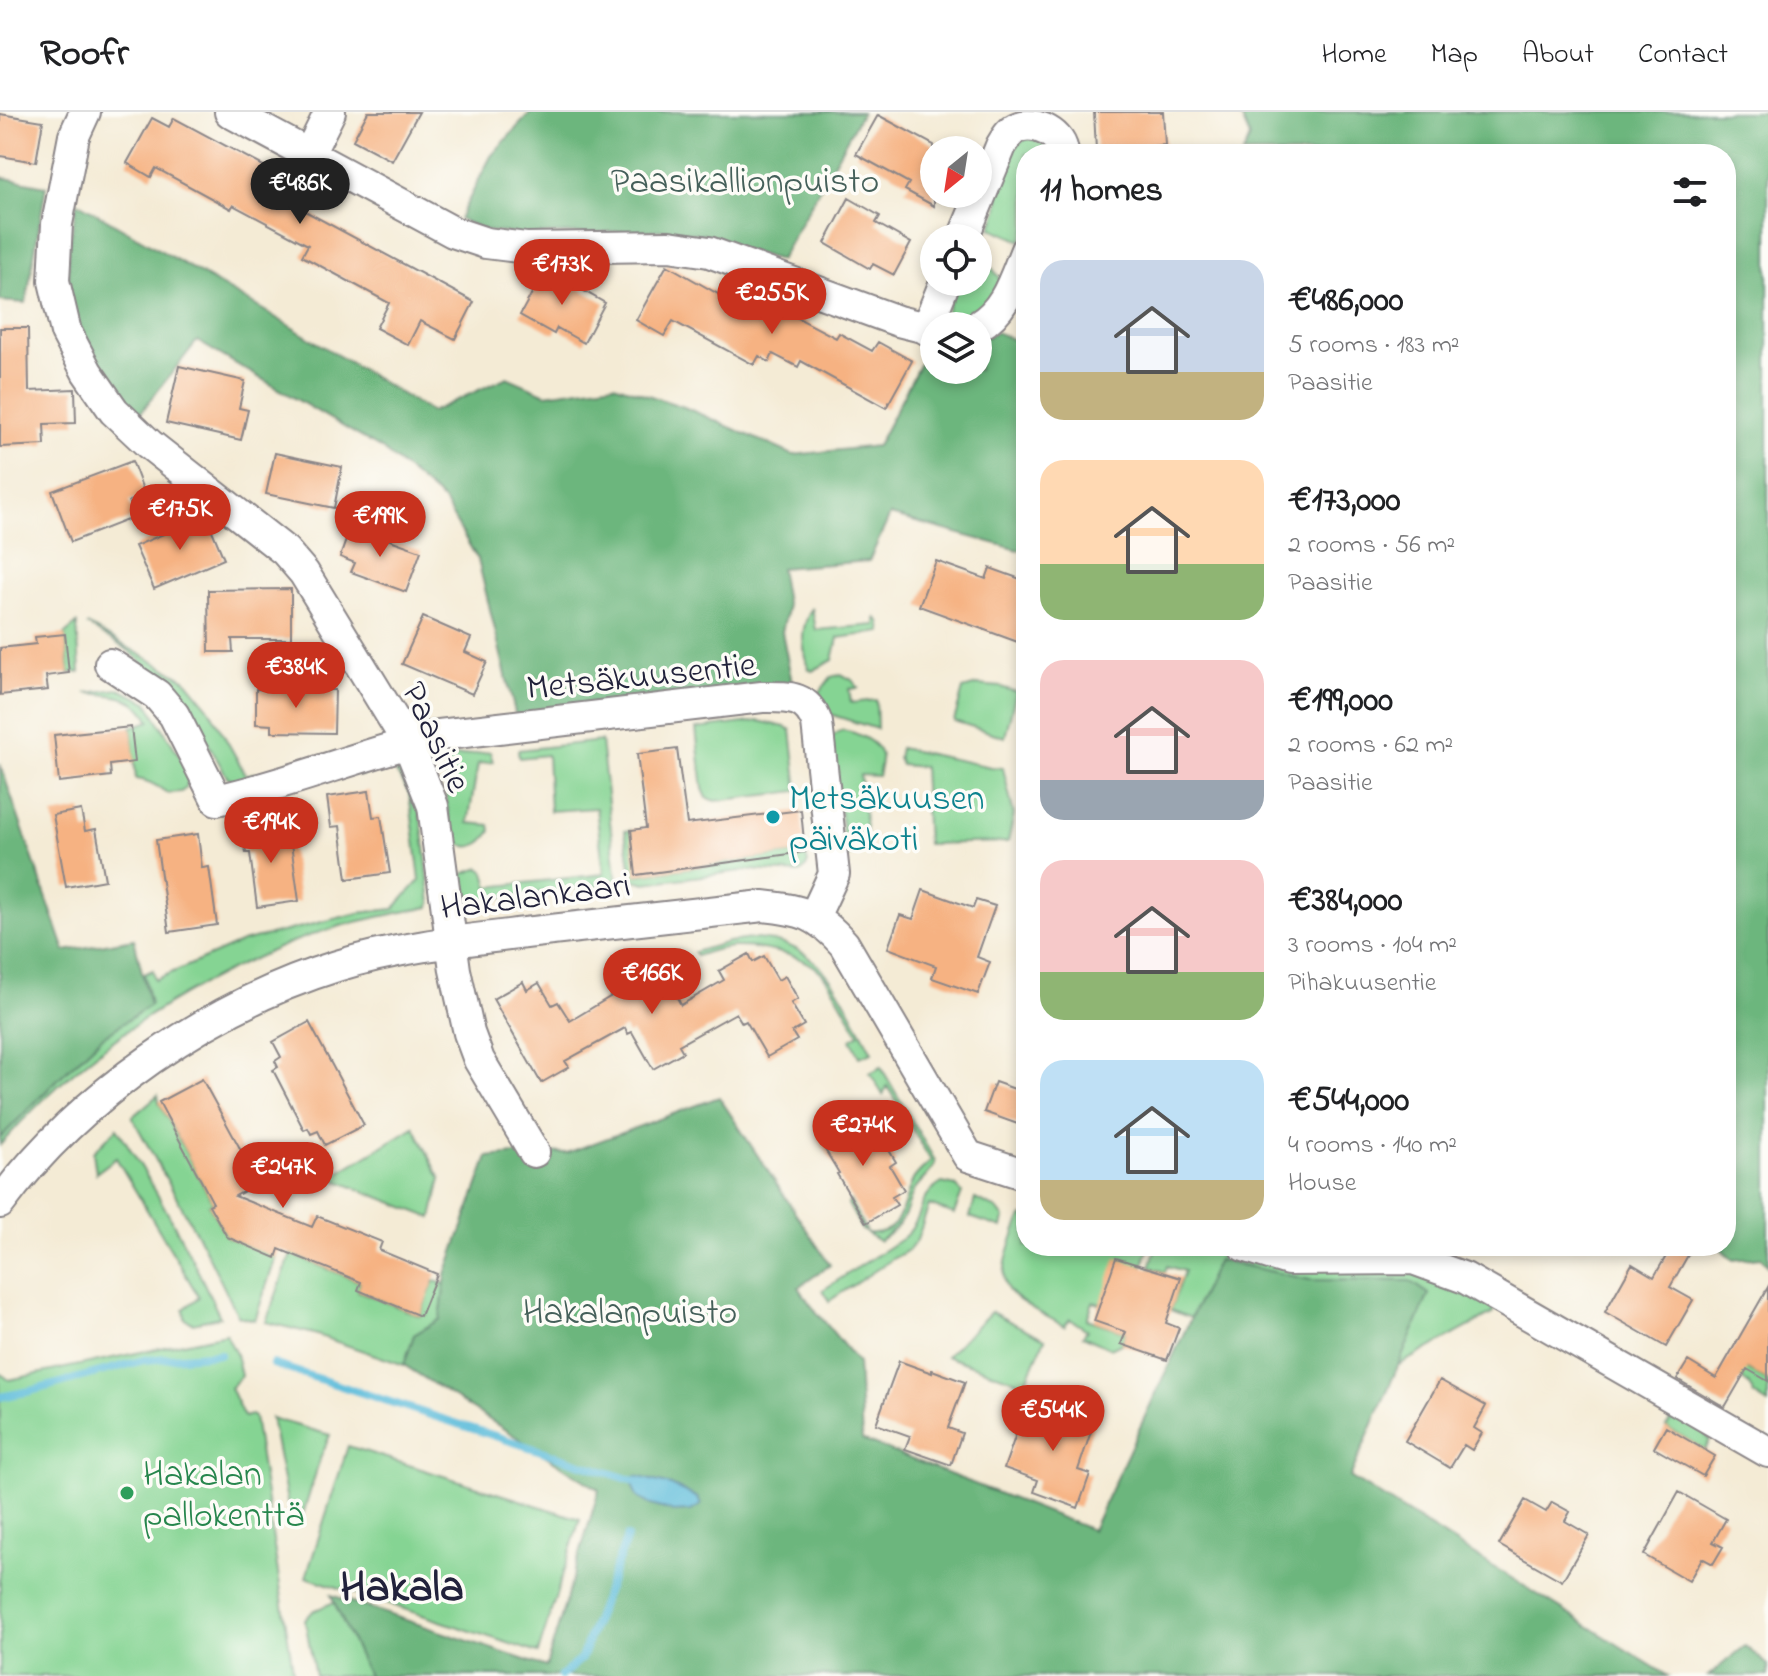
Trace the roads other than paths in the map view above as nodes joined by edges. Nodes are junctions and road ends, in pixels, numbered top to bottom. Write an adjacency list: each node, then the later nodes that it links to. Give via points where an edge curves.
1 (85, 112): 11 (street, Paasitie, via 74,136 57,224 54,281 66,332 114,411 260,529 304,573)
2 (230, 112): 5 (street)
3 (330, 112): 5 (street)
4 (1061, 144): 6 (street, via 1043,128 1017,127 1001,146)
5 (309, 154): 9 (street, via 453,232 486,243 526,248 689,248)
6 (969, 224)
7 (1016, 274): 8 (street)
8 (992, 317)
9 (920, 327)
10 (110, 664): 11 (street, Metsäkuusentie, via 157,695 174,715 217,800)
11 (408, 743): 12 (street, Metsäkuusentie, via 762,697 798,700 809,706 817,723 834,874); 13 (street, Paasitie, via 433,806)
12 (814, 917): 13 (street, Hakalankaari, via 763,906); 15 (street, Hakalankaari, via 844,944 968,1156)
13 (452, 942): 14 (street, Paasitie, via 479,1060); 16 (street, Hakalankaari, via 337,966 234,1008 147,1061 108,1092 52,1142)
14 (534, 1152)
15 (1016, 1172)
16 (0, 1203)
17 (1275, 1256): 18 (street, via 1413,1259 1465,1278)
18 (1768, 1452)

